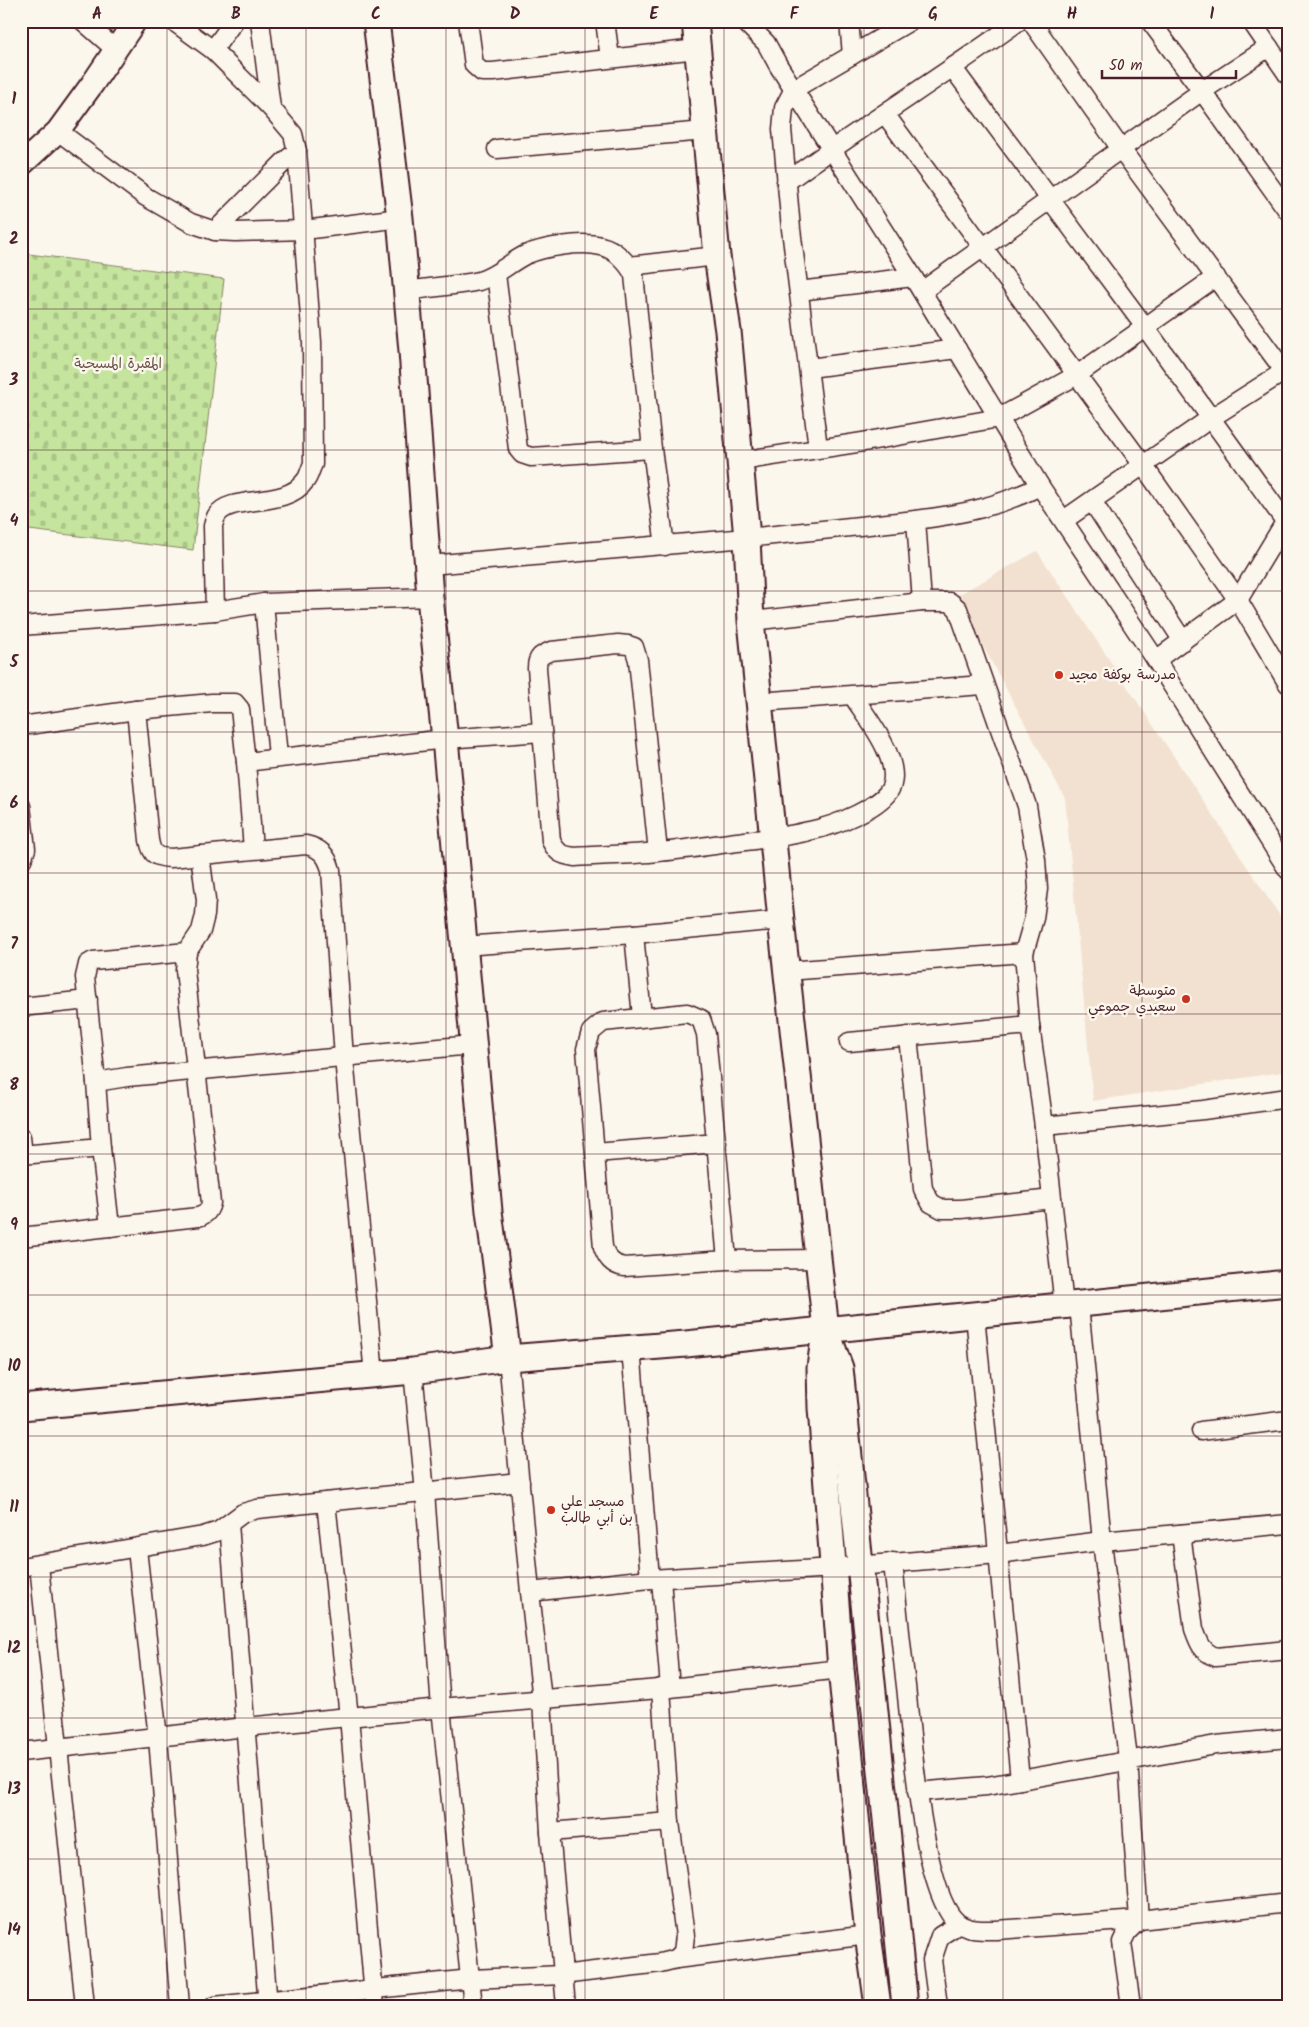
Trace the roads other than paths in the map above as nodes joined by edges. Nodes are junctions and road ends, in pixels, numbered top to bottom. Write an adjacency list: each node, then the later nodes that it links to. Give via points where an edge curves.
1 (83, 21): 18 (street)
2 (135, 21): 18 (street)
3 (173, 21): 20 (street)
4 (234, 21): 20 (street)
5 (260, 21): 27 (street)
6 (376, 21): 39 (main road)
7 (468, 21): 22 (street, via 474,64 482,72)
8 (605, 21): 22 (street)
9 (695, 21): 19 (main road)
10 (744, 21): 25 (street, via 766,43)
11 (849, 21): 21 (street)
12 (910, 21): 21 (street)
13 (1019, 21): 23 (street)
14 (1031, 21): 33 (street)
15 (1150, 21): 26 (street)
16 (1251, 21): 17 (street)
17 (1269, 47): 24 (street); 26 (street)
18 (115, 49): 29 (street)
19 (697, 49): 22 (street); 30 (main road)
20 (213, 50): 27 (street)
21 (852, 55): 25 (street)
22 (610, 58)
23 (952, 67): 28 (street); 37 (street)
24 (1288, 75)
25 (794, 89): 32 (street); 36 (street, via 784,108 782,129)
26 (1202, 91): 33 (street); 38 (street)
27 (271, 108): 34 (street, via 293,134)
28 (886, 114): 32 (street); 42 (street)
29 (58, 131): 35 (street); 41 (street, via 146,197 191,223)
30 (705, 131): 31 (street); 43 (main road)
31 (497, 149)
32 (831, 149): 36 (street); 47 (street)
33 (1121, 149): 37 (street); 46 (street)
34 (297, 151): 40 (street); 41 (street)
35 (21, 165)
36 (786, 182): 48 (street)
37 (1050, 198): 42 (street); 50 (street)
38 (1288, 211)
39 (400, 218): 40 (street); 49 (main road)
40 (304, 230): 41 (street); 73 (street, via 312,342 313,464 305,482 293,492 274,499 229,506 218,513 213,526)
41 (215, 231)
42 (983, 248): 47 (street); 54 (street)
43 (717, 256): 44 (street); 59 (main road, via 728,331)
44 (629, 266): 45 (street, via 600,245 574,245 526,255); 58 (street, via 634,275)
45 (496, 274): 49 (street, via 480,281); 58 (street, via 518,448 522,454 531,457)
46 (1216, 278): 50 (street); 53 (street)
47 (918, 284): 48 (street); 51 (street)
48 (799, 290): 52 (street)
49 (407, 291): 68 (main road)
50 (1145, 327): 54 (street); 56 (street)
51 (958, 349): 52 (street); 55 (street)
52 (809, 368): 57 (street)
53 (1287, 372): 56 (street)
54 (1077, 374): 55 (street); 60 (street)
55 (999, 418): 57 (street); 61 (street)
56 (1211, 418): 60 (street); 63 (street)
57 (818, 448): 59 (street)
58 (652, 449): 67 (street)
59 (740, 461): 66 (main road)
60 (1143, 465): 62 (street); 70 (street)
61 (1040, 486): 64 (street, via 1018,497 967,513); 65 (street)
62 (1092, 501): 65 (street); 76 (street)
63 (1286, 519): 70 (street)
64 (916, 520): 66 (street); 71 (street)
65 (1064, 520): 77 (street)
66 (747, 538): 67 (street); 74 (main road)
67 (665, 546): 68 (street)
68 (429, 565): 69 (main road)
69 (430, 597): 72 (street); 85 (main road)
70 (1238, 600): 76 (street); 78 (street)
71 (922, 602): 74 (street); 79 (street, via 950,602 958,609)
72 (264, 603): 73 (street); 86 (street)
73 (215, 611): 75 (street)
74 (751, 621): 81 (main road)
75 (21, 626)
76 (1183, 641): 77 (street)
77 (1156, 660): 94 (street)
78 (1288, 684)
79 (983, 685): 80 (street); 99 (street, via 1027,806 1036,860 1038,889)
80 (853, 696): 81 (street); 89 (street, via 888,755 893,782 890,790 863,811 836,823)
81 (759, 702): 89 (main road)
82 (136, 710): 83 (street); 87 (street, via 236,703 240,709); 92 (street, via 150,850 162,857)
83 (21, 726)
84 (542, 732): 85 (street); 91 (street, via 551,841 556,851 575,856); 91 (street, via 536,668 541,655 618,644 634,647)
85 (445, 740): 86 (street); 97 (main road)
86 (278, 757): 87 (street)
87 (246, 762): 90 (street)
88 (21, 806): 93 (street, via 26,850)
89 (773, 837): 91 (street); 95 (main road)
90 (253, 849): 92 (street); 108 (street, via 306,845 316,847 329,861)
91 (658, 852)
92 (200, 856): 98 (street, via 205,914 201,931)
93 (21, 862)
94 (1288, 870)
95 (781, 920): 96 (street); 100 (main road)
96 (634, 934): 97 (street); 103 (street)
97 (463, 946): 107 (main road)
98 (187, 952): 101 (street, via 93,960 85,970); 109 (street, via 185,970)
99 (1024, 953): 100 (street); 104 (street)
100 (787, 971): 120 (main road)
101 (88, 1000): 102 (street); 110 (street)
102 (21, 1007)
103 (642, 1017): 113 (street, via 687,1013 701,1019 706,1034); 116 (street, via 603,1022 588,1038 586,1049)
104 (1030, 1025): 105 (street); 112 (street)
105 (908, 1036): 106 (street); 117 (street, via 923,1189 931,1203 942,1209 961,1209)
106 (849, 1042)
107 (472, 1045): 108 (street); 127 (main road, via 488,1211)
108 (344, 1058): 109 (street); 129 (street)
109 (197, 1071): 110 (street); 118 (street, via 211,1203 209,1210 198,1217)
110 (96, 1082): 114 (street)
111 (1288, 1098): 112 (street)
112 (1044, 1126): 117 (street)
113 (717, 1143): 116 (street); 121 (street)
114 (101, 1148): 115 (street); 118 (street)
115 (22, 1149)
116 (595, 1153): 121 (street, via 603,1247 610,1261 624,1268)
117 (1052, 1199): 123 (street)
118 (110, 1227): 119 (street)
119 (21, 1237)
120 (818, 1259): 121 (street); 125 (main road)
121 (727, 1260)
122 (1288, 1283): 123 (main road)
123 (1072, 1306): 124 (main road); 139 (street)
124 (975, 1315): 125 (main road); 141 (street)
125 (826, 1330): 126 (main road); 143 (main road, via 840,1368); 146 (main road, via 820,1368 821,1408)
126 (631, 1348): 127 (main road); 147 (street)
127 (508, 1358): 128 (main road); 133 (street)
128 (413, 1371): 129 (main road); 134 (street)
129 (374, 1375): 130 (main road)
130 (21, 1407)
131 (1288, 1420): 132 (street)
132 (1201, 1431)
133 (520, 1482): 134 (street); 148 (street)
134 (425, 1492): 135 (street); 153 (street)
135 (326, 1502): 136 (street, via 257,1509 244,1513); 154 (street)
136 (229, 1524): 140 (street, via 203,1536); 155 (street)
137 (1288, 1524): 138 (street)
138 (1181, 1534): 139 (street); 149 (street, via 1194,1629 1206,1653 1216,1657)
139 (1102, 1541): 141 (street); 160 (street)
140 (137, 1549): 144 (street); 156 (street)
141 (998, 1554): 142 (street); 161 (street)
142 (893, 1562): 143 (street); 162 (street)
143 (861, 1564): 146 (street); 181 (main road)
144 (39, 1565): 145 (street); 158 (street)
145 (21, 1567)
146 (834, 1568): 147 (street); 150 (main road)
147 (656, 1579): 148 (street); 151 (street)
148 (530, 1592): 152 (street)
149 (1288, 1650)
150 (842, 1669): 151 (street); 168 (main road)
151 (666, 1688): 152 (street); 163 (street)
152 (542, 1700): 153 (street); 164 (street)
153 (441, 1708): 154 (street); 171 (street)
154 (349, 1717): 155 (street); 172 (street)
155 (246, 1727): 156 (street); 173 (street)
156 (158, 1738): 158 (street); 175 (street)
157 (1288, 1738): 160 (street)
158 (57, 1748): 159 (street); 174 (street)
159 (21, 1752)
160 (1128, 1759): 161 (street); 166 (street)
161 (1020, 1780): 162 (street)
162 (917, 1792): 167 (street, via 928,1854 939,1890 950,1914)
163 (670, 1822): 164 (street); 169 (street, via 685,1936 683,1952)
164 (550, 1832): 170 (street)
165 (1288, 1903): 166 (street)
166 (1139, 1920): 167 (street, via 996,1930 973,1930); 183 (street, via 1126,1932 1122,1942)
167 (959, 1924): 182 (street, via 940,1936 932,1960)
168 (868, 1935): 169 (street); 180 (main road)
169 (676, 1959): 170 (street)
170 (562, 1975): 171 (street); 179 (street)
171 (471, 1978): 172 (street); 178 (street)
172 (374, 1988): 173 (street); 177 (street)
173 (267, 2002): 176 (street)
174 (84, 2006)
175 (180, 2006)
176 (214, 2006)
177 (375, 2006)
178 (473, 2006)
179 (566, 2006)
180 (878, 2006)
181 (906, 2006)
182 (938, 2006)
183 (1131, 2006)

